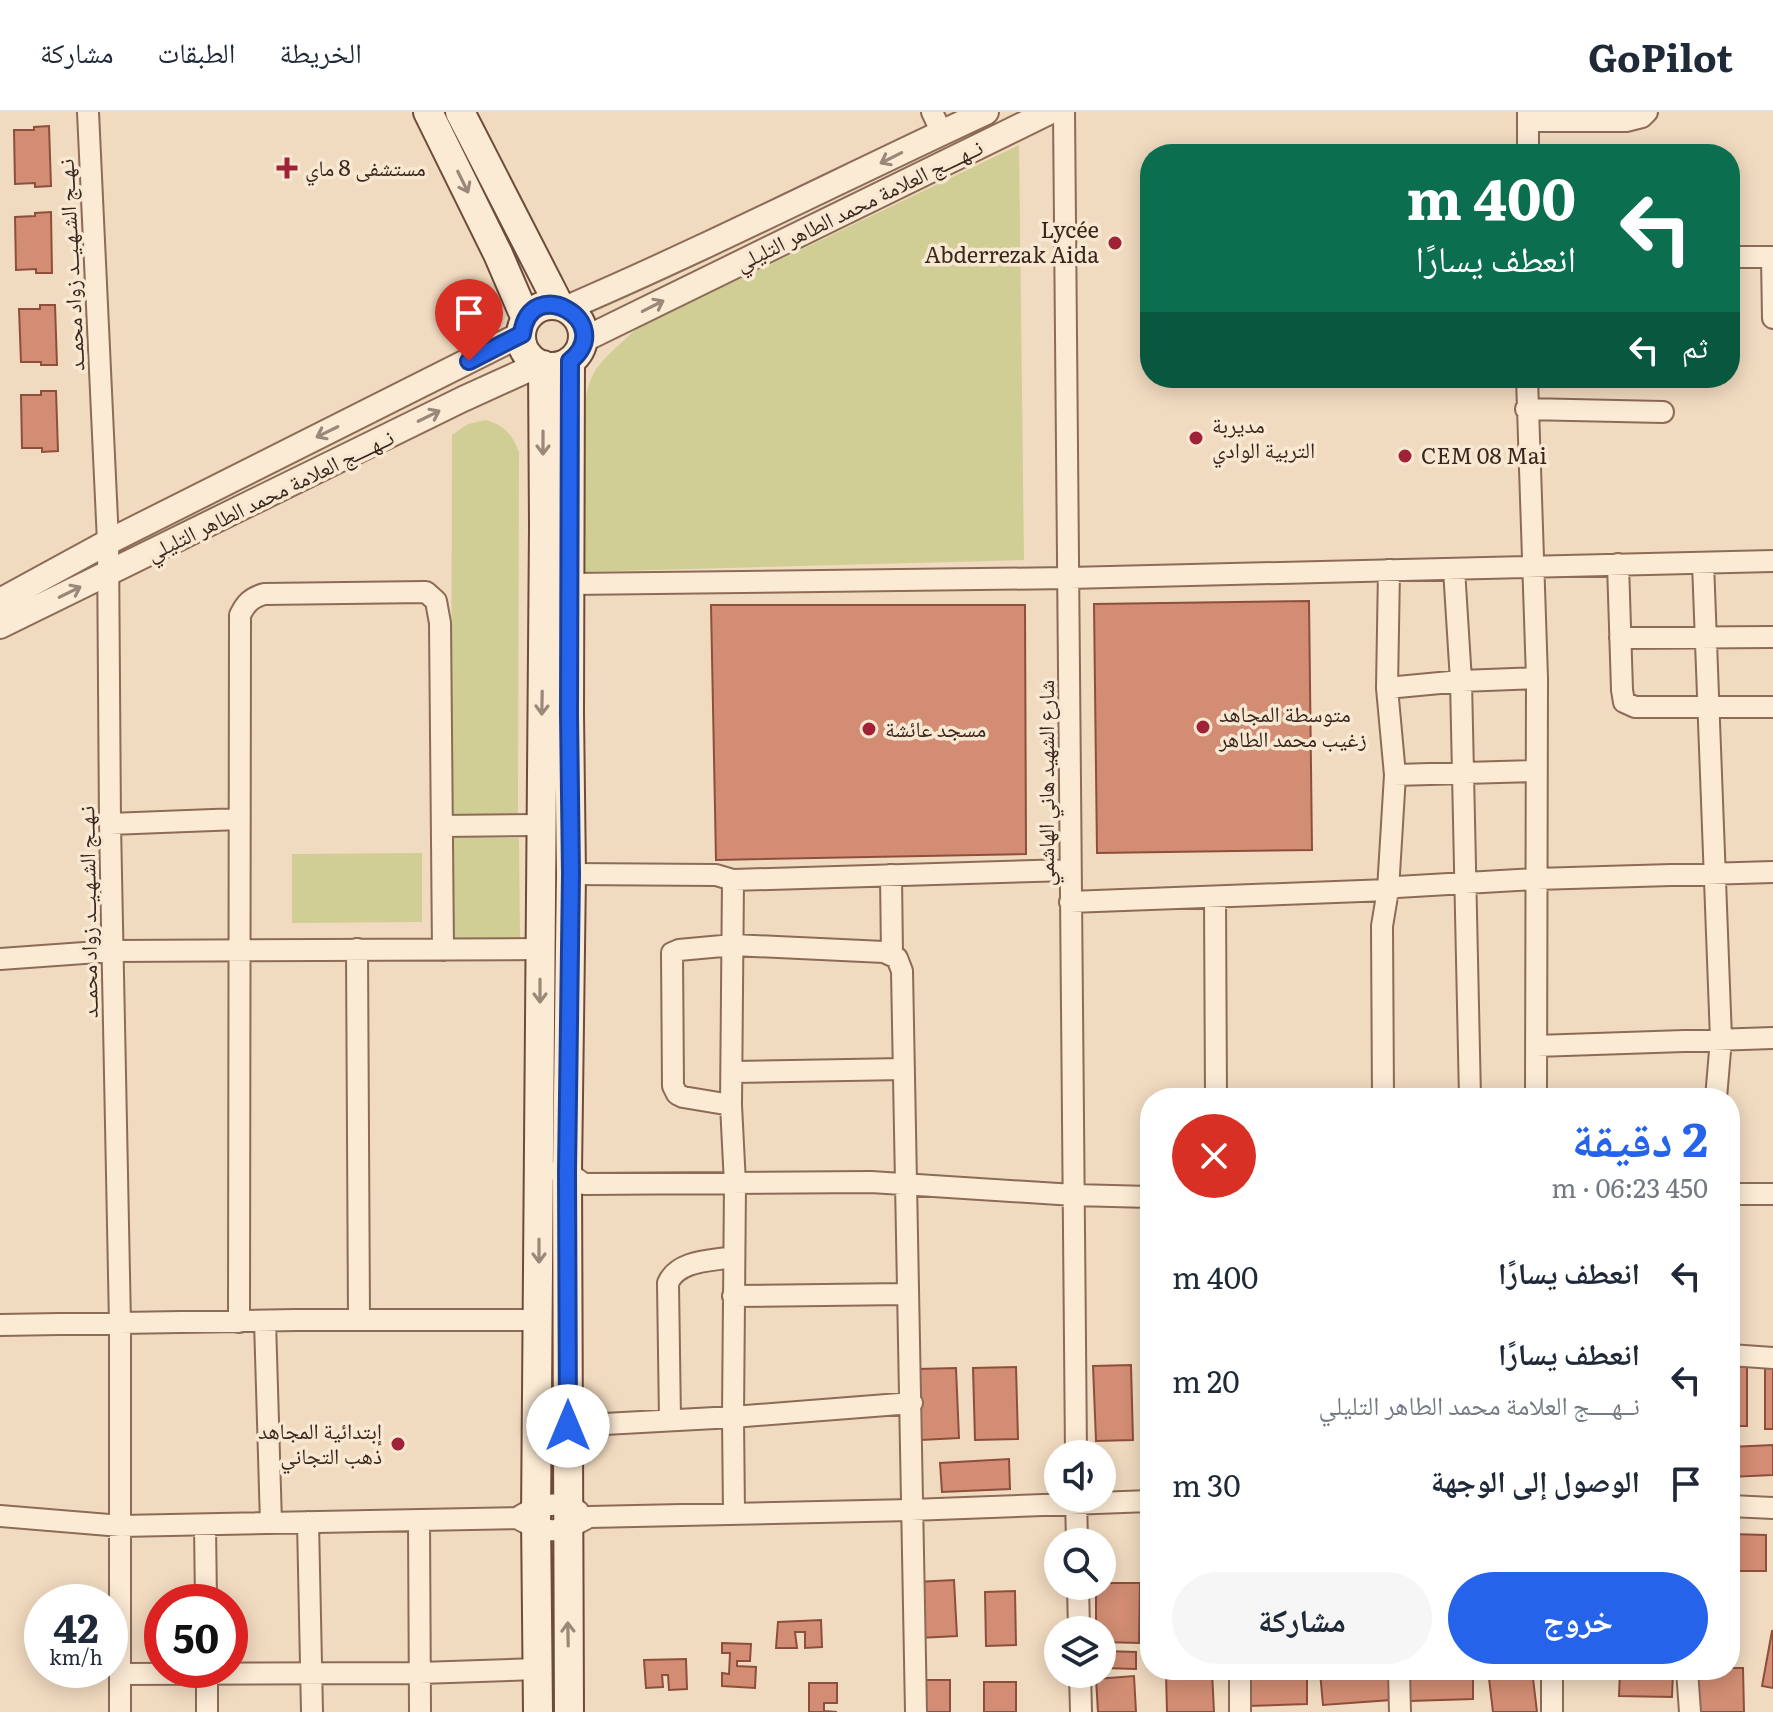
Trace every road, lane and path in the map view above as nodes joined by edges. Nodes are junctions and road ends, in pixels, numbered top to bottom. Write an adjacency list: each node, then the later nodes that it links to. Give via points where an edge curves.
1 (88, 112): 20 (street, نـهــج الشـهـيــد زواد محمــد)
2 (428, 112): 15 (main road, one-way to 15, via 498,254)
3 (460, 112): 13 (main road)
4 (986, 112): 9 (street, نــهــــج العلامة محمد الطاهر التليلي)
5 (1049, 112): 16 (street, نــهــــج العلامة محمد الطاهر التليلي, one-way to 5)
6 (1064, 112): 28 (street, شارع الشهيد هاني الهاشمي)
7 (1647, 112): 8 (street, via 1626,121)
8 (1528, 117): 10 (street)
9 (937, 122): 13 (street, نــهــــج العلامة محمد الطاهر التليلي, one-way to 13, via 824,191 621,286)
10 (1528, 144)
11 (1740, 257): 12 (street)
12 (1773, 257): 14 (street)
13 (563, 307): 15 (main road, via 540,307); 16 (main road, via 580,322)
14 (1773, 318)
15 (524, 327): 16 (main road, via 526,352); 20 (street, نــهــــج العلامة محمد الطاهر التليلي, one-way to 20)
16 (559, 358): 27 (street, نــهــــج العلامة محمد الطاهر التليلي, one-way to 16, via 463,399); 29 (main road); 45 (main road, one-way to 45)
17 (1527, 388): 18 (street)
18 (1526, 409): 19 (street); 24 (street)
19 (1663, 412)
20 (108, 542): 27 (street, نـهــج الشـهـيــد زواد محمــد); 30 (street, نــهــــج العلامة محمد الطاهر التليلي)
21 (1773, 561): 22 (street)
22 (1703, 563): 23 (street); 32 (street)
23 (1618, 564): 24 (street); 34 (street)
24 (1533, 565): 25 (street); 35 (street)
25 (1454, 569): 26 (street); 36 (street)
26 (1389, 570): 28 (street); 37 (street)
27 (109, 574): 31 (street, نــهــــج العلامة محمد الطاهر التليلي, one-way to 27); 44 (street, نـهــج الشـهـيــد زواد محمــد)
28 (1069, 578): 29 (street); 47 (street, شارع الشهيد هاني الهاشمي)
29 (571, 584): 49 (main road)
30 (0, 601)
31 (0, 626)
32 (1704, 637): 33 (street); 34 (street); 38 (street)
33 (1773, 637)
34 (1620, 638): 38 (street, via 1624,702 1635,707)
35 (1537, 678): 36 (street); 40 (street)
36 (1461, 681): 37 (street); 41 (street)
37 (1387, 688): 42 (street)
38 (1707, 707): 39 (street); 50 (street)
39 (1773, 707)
40 (1535, 771): 41 (street); 52 (street)
41 (1462, 772): 42 (street); 54 (street)
42 (1395, 775): 55 (street)
43 (239, 819): 44 (street); 46 (street, via 240,615 246,603 264,594 426,592 436,601 440,623); 61 (street)
44 (110, 824): 63 (street, نـهــج الشـهـيــد زواد محمــد)
45 (541, 825): 46 (street); 60 (main road)
46 (442, 826): 62 (street)
47 (1070, 870): 51 (street); 57 (street, شارع الشهيد هاني الهاشمي)
48 (1773, 872): 50 (street)
49 (571, 874): 53 (street, via 716,875); 77 (main road)
50 (1715, 874): 52 (street); 67 (street)
51 (891, 875): 53 (street); 64 (street)
52 (1536, 879): 54 (street); 68 (street)
53 (733, 880): 58 (street)
54 (1464, 884): 55 (street); 73 (street)
55 (1388, 890): 56 (street); 72 (street, via 1382,926)
56 (1215, 897): 57 (street); 71 (street)
57 (1070, 902): 82 (street, شارع الشهيد هاني الهاشمي)
58 (733, 945): 64 (street); 70 (street); 76 (street, via 679,950 670,961 673,1086 683,1097)
59 (357, 949): 61 (street); 62 (street); 87 (street)
60 (540, 949): 62 (street); 77 (main road, one-way to 77)
61 (241, 950): 63 (street); 90 (street)
62 (443, 950)
63 (112, 951): 65 (street); 91 (street, نـهــج الشـهـيــد زواد محمــد)
64 (892, 955): 69 (street, via 902,971)
65 (0, 959)
66 (1773, 1038): 67 (street)
67 (1721, 1039): 68 (street); 75 (street)
68 (1536, 1046): 74 (street)
69 (904, 1069): 70 (street); 78 (street)
70 (733, 1072): 76 (street)
71 (1216, 1088)
72 (1383, 1088)
73 (1470, 1088)
74 (1536, 1088)
75 (1717, 1088)
76 (731, 1105): 79 (street)
77 (559, 1183): 79 (street); 88 (main road, one-way to 88); 98 (main road)
78 (906, 1183): 79 (street); 82 (street); 85 (street)
79 (735, 1184): 84 (street)
80 (1740, 1194): 81 (street)
81 (1773, 1194)
82 (1074, 1195): 83 (street); 99 (street, شارع الشهيد هاني الهاشمي)
83 (1140, 1197)
84 (733, 1257): 86 (street); 97 (street, via 688,1265 671,1274)
85 (906, 1294): 86 (street); 95 (street)
86 (733, 1296): 96 (street)
87 (359, 1319): 88 (street); 89 (street)
88 (539, 1320): 108 (main road)
89 (265, 1321): 90 (street); 112 (street)
90 (239, 1322): 91 (street)
91 (120, 1324): 92 (street); 114 (street, نـهــج الشـهـيــد زواد محمــد)
92 (0, 1325)
93 (1740, 1356): 94 (street)
94 (1773, 1358)
95 (912, 1403): 96 (street); 105 (street)
96 (733, 1417): 97 (street); 106 (street)
97 (670, 1420): 98 (street)
98 (568, 1426): 109 (main road)
99 (1076, 1440)
100 (1116, 1501): 101 (street)
101 (1140, 1501)
102 (1044, 1502): 105 (street)
103 (1740, 1506): 104 (street)
104 (1773, 1508)
105 (911, 1510): 106 (street); 134 (street)
106 (734, 1514): 109 (street)
107 (0, 1516): 114 (street)
108 (529, 1517): 109 (street); 110 (street); 117 (main road)
109 (574, 1517): 133 (main road, one-way to 109)
110 (419, 1520): 111 (street); 120 (street)
111 (308, 1522): 112 (street); 119 (street)
112 (271, 1523): 113 (street)
113 (205, 1525): 114 (street); 116 (street)
114 (121, 1526): 115 (street, نـهــج الشـهـيــد زواد محمــد)
115 (121, 1584)
116 (206, 1584)
117 (538, 1669): 120 (street); 132 (main road)
118 (248, 1672): 119 (street)
119 (311, 1673): 120 (street); 130 (street)
120 (420, 1673): 131 (street)
121 (1240, 1680): 136 (street)
122 (1399, 1680): 137 (street)
123 (1552, 1680): 138 (street)
124 (1688, 1680): 139 (street)
125 (120, 1688): 128 (street, نـهــج الشـهـيــد زواد محمــد)
126 (207, 1688): 129 (street)
127 (1080, 1688): 135 (street)
128 (120, 1712)
129 (207, 1712)
130 (312, 1712)
131 (420, 1712)
132 (538, 1712)
133 (569, 1712)
134 (916, 1712)
135 (1081, 1712)
136 (1240, 1712)
137 (1400, 1712)
138 (1552, 1712)
139 (1690, 1712)

